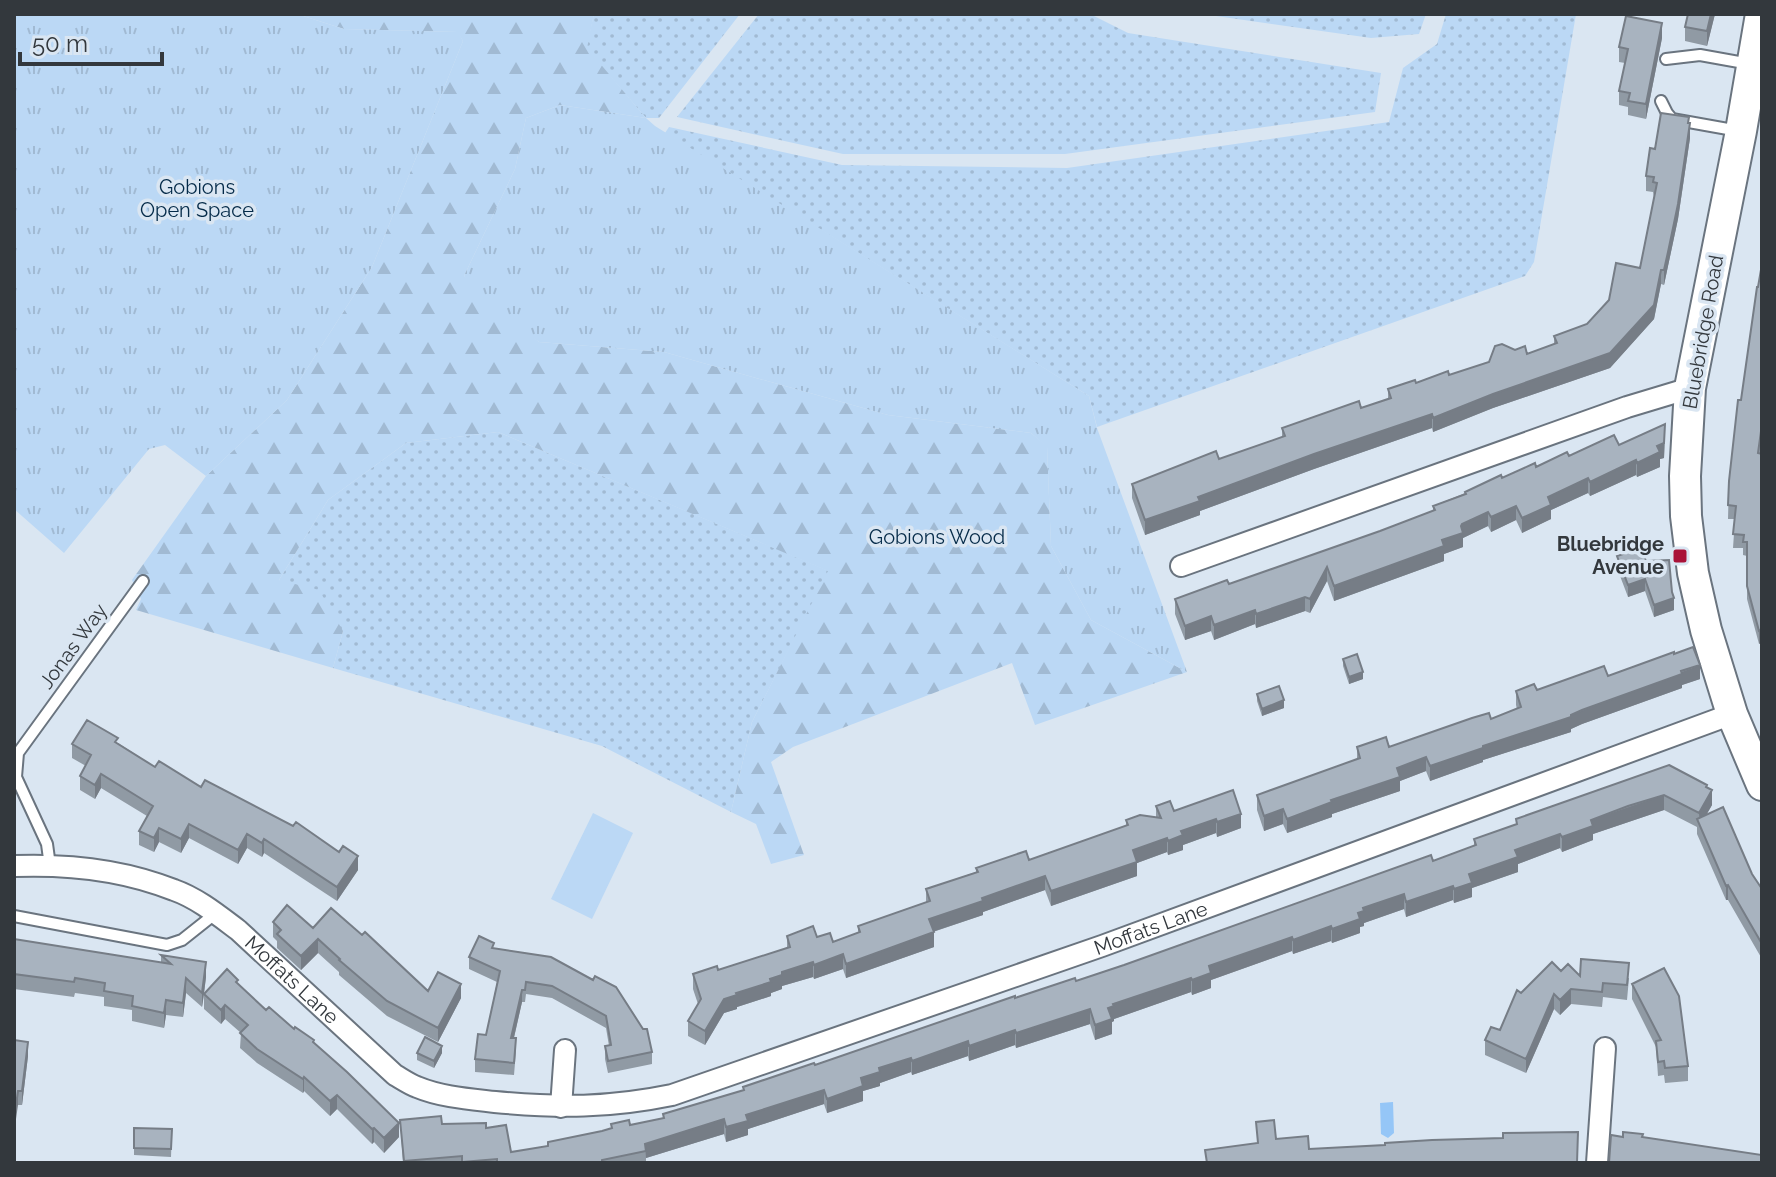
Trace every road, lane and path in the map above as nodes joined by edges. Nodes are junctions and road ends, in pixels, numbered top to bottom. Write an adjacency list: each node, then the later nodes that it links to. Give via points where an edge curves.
1 (1761, 14): 3 (street, Bluebridge Road)
2 (1666, 59): 3 (lane, via 1689,55)
3 (1752, 64): 5 (street, Bluebridge Road)
4 (1661, 101): 5 (lane, via 1672,119)
5 (1741, 131): 6 (street, Bluebridge Road)
6 (1690, 388): 7 (street); 9 (street, Bluebridge Road, via 1685,476 1693,573)
7 (1181, 566)
8 (143, 581): 12 (lane, Jonas Way, via 18,753 16,777 47,844)
9 (1732, 714): 10 (street, Bluebridge Road); 17 (street, Moffats Lane, via 1102,946 672,1095)
10 (1762, 785)
11 (14, 866): 12 (street, Moffats Lane)
12 (50, 866): 13 (street, Moffats Lane, via 138,879 176,890)
13 (216, 913): 14 (lane, via 182,940 167,945); 17 (street, Moffats Lane, via 395,1075 453,1097)
14 (14, 916)
15 (1605, 1048): 18 (street)
16 (565, 1050): 17 (street)
17 (561, 1107)
18 (1597, 1163)

